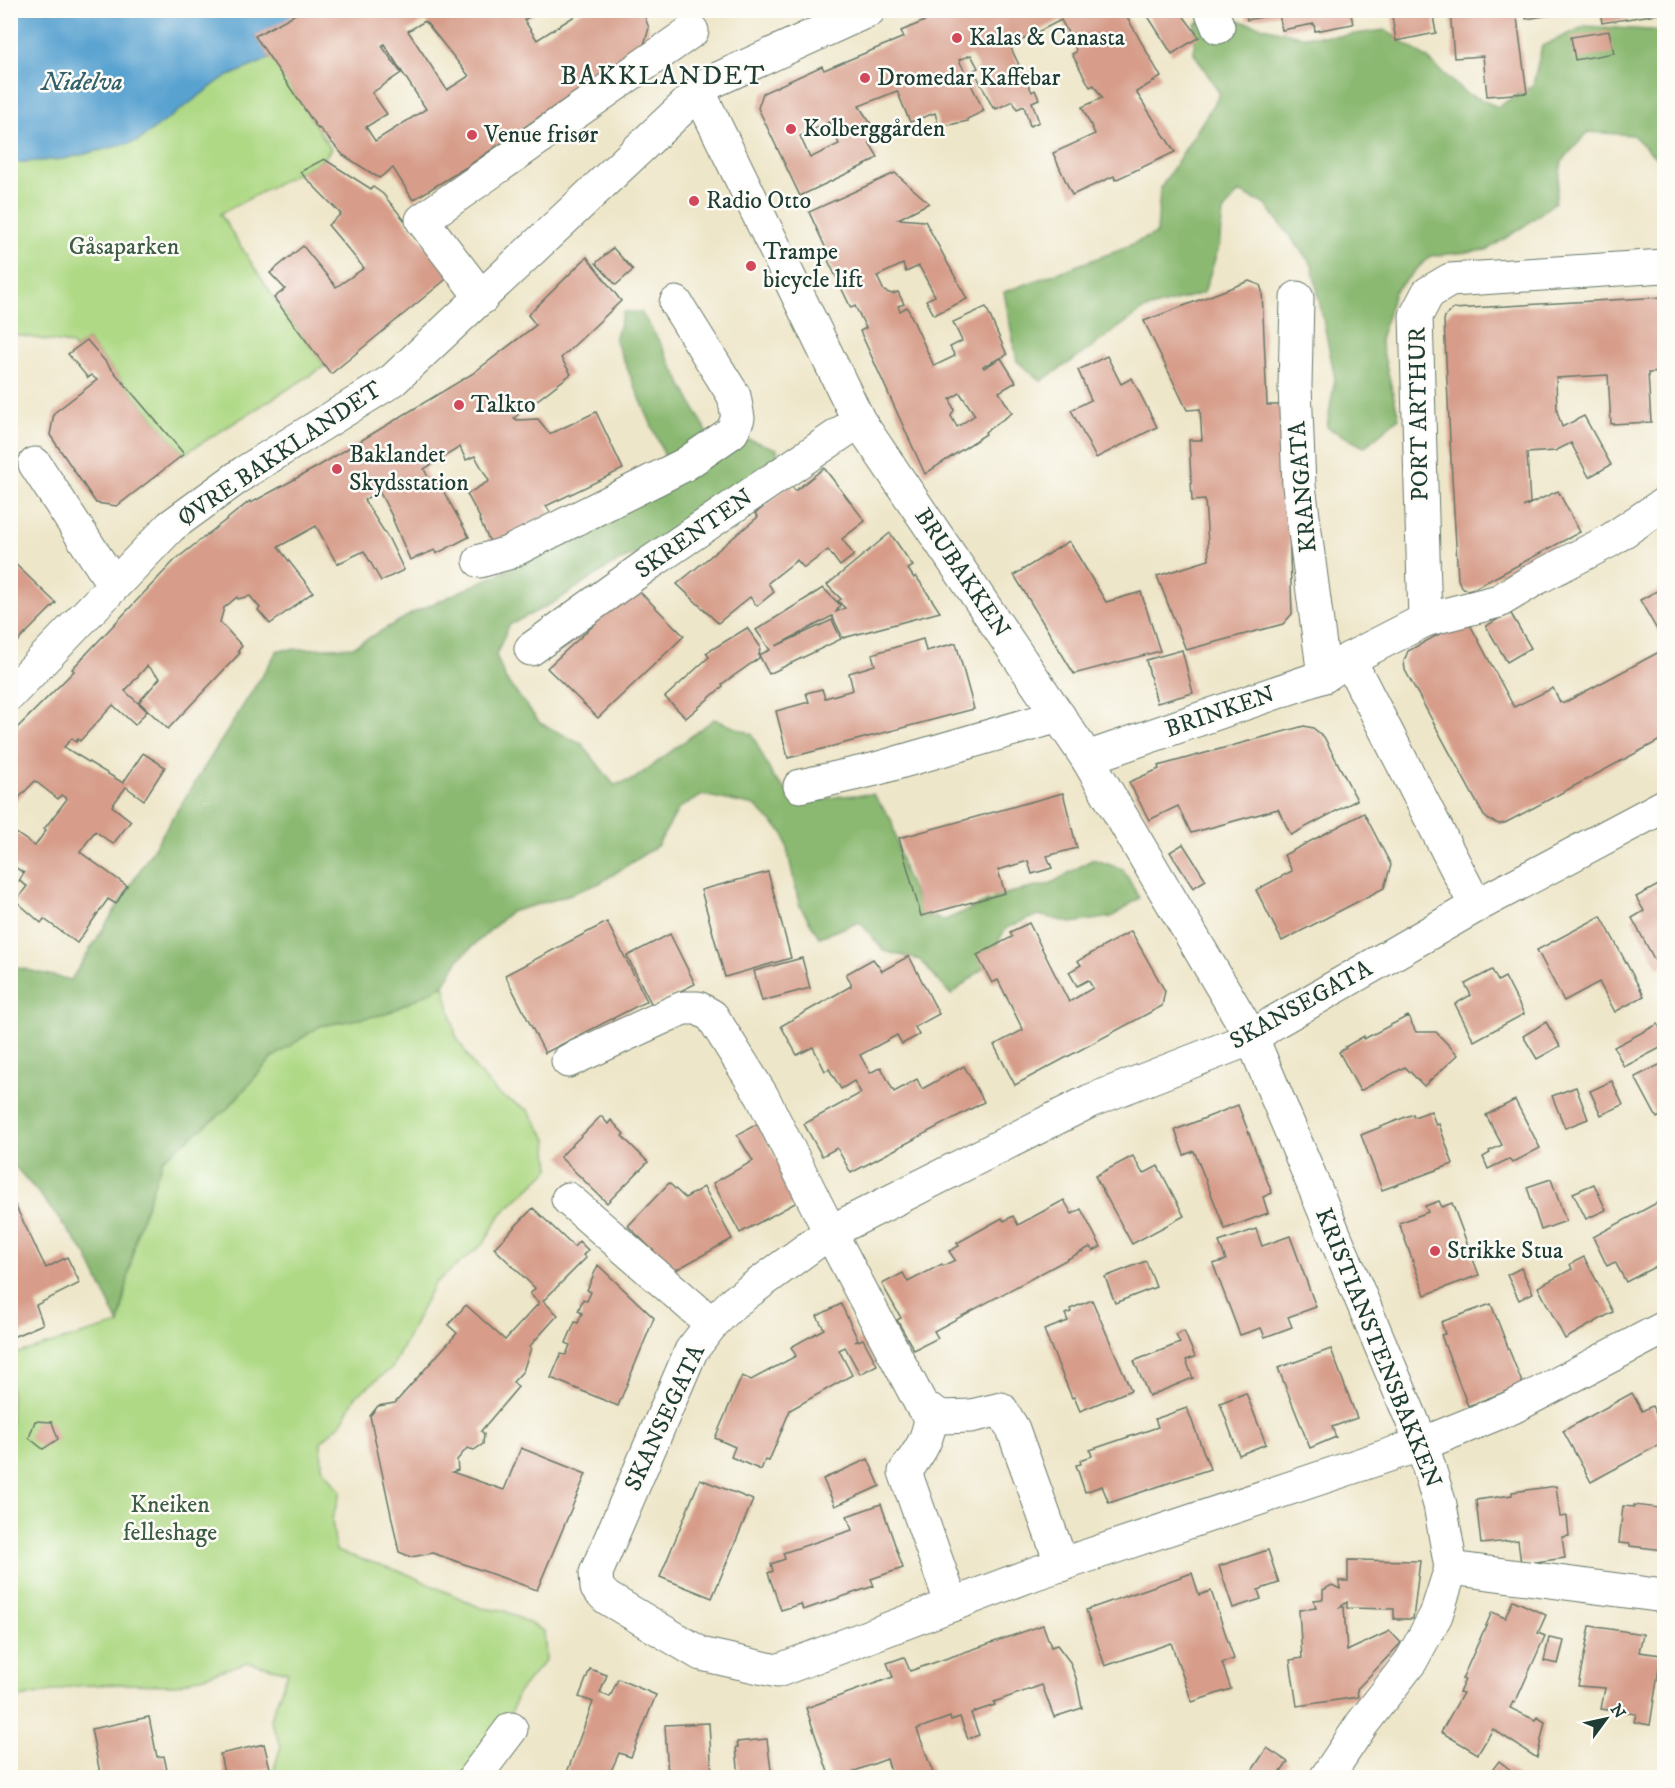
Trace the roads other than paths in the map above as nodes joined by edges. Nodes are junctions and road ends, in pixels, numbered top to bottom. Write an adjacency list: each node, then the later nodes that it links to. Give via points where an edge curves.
1 (869, 10): 3 (street, ØVRE BAKKLANDET)
2 (689, 21): 3 (street, BRUBAKKEN); 5 (street, via 416,213)
3 (704, 88): 5 (street, ØVRE BAKKLANDET); 8 (street, BRUBAKKEN)
4 (1665, 266): 13 (street, PORT ARTHUR, via 1450,280 1428,293 1416,316)
5 (482, 298): 12 (street, ØVRE BAKKLANDET, via 393,380 245,472 171,526)
6 (1297, 298): 15 (street, KRANGATA, via 1299,486)
7 (676, 303): 11 (street, via 734,396 738,418 732,432 684,465 508,553)
8 (859, 421): 14 (street, SKRENTEN); 17 (street, BRUBAKKEN)
9 (35, 464): 12 (street)
10 (1665, 504): 13 (street, via 1609,541 1499,601)
11 (480, 561)
12 (114, 585): 16 (street, ØVRE BAKKLANDET)
13 (1425, 620): 15 (street)
14 (531, 649)
15 (1337, 667): 18 (street, BRINKEN); 21 (street, KRANGATA)
16 (10, 694)
17 (1059, 716): 18 (street, BRUBAKKEN); 19 (street, via 872,770)
18 (1087, 759): 22 (street, BRUBAKKEN)
19 (800, 786)
20 (1665, 806): 21 (street, SKANSEGATA)
21 (1476, 906): 22 (street, SKANSEGATA)
22 (1252, 1038): 25 (street, SKANSEGATA, via 1090,1101); 29 (street, KRISTIANSTENSBAKKEN)
23 (568, 1061): 25 (street, via 683,1008 698,1008 712,1016 762,1096)
24 (568, 1199): 26 (street)
25 (830, 1232): 26 (street, SKANSEGATA, via 733,1303); 28 (street, via 922,1406)
26 (712, 1323): 33 (street, SKANSEGATA, via 691,1351 596,1573 597,1588 607,1598 701,1654 777,1671)
27 (1665, 1328): 29 (street, via 1513,1407)
28 (932, 1411): 30 (street, via 942,1417 972,1416 1001,1409 1013,1429); 33 (street, via 923,1448 904,1472)
29 (1422, 1444): 30 (street); 31 (street, KRISTIANSTENSBAKKEN, via 1440,1505)
30 (1062, 1565): 33 (street)
31 (1451, 1568): 32 (street); 36 (street, KRISTIANSTENSBAKKEN, via 1436,1615 1412,1661)
32 (1665, 1596)
33 (952, 1605)
34 (512, 1729): 35 (street)
35 (474, 1778)
36 (1326, 1778)

